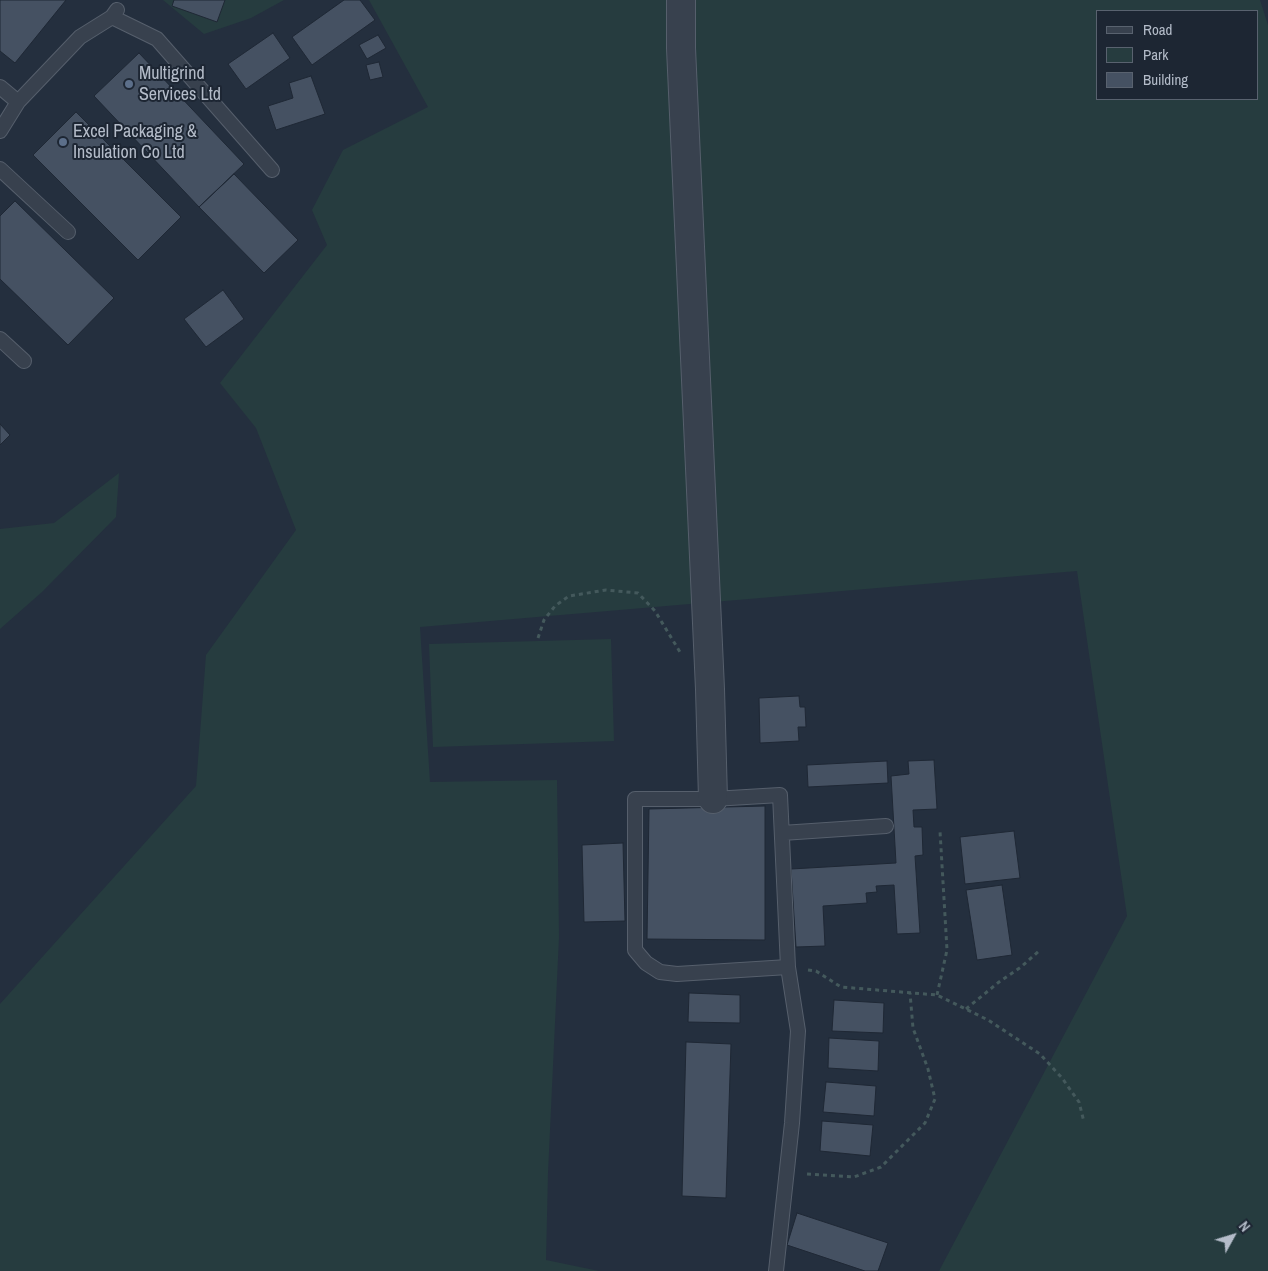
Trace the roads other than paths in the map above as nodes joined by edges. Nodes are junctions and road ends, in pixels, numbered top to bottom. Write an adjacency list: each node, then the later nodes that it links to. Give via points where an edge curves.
1 (682, 0): 10 (street, via 681,48)
2 (0, 87): 3 (lane)
3 (18, 102): 4 (lane); 6 (lane, via 80,37 114,14 157,39)
4 (0, 131)
5 (0, 169): 7 (lane)
6 (272, 170)
7 (68, 232)
8 (0, 339): 9 (lane)
9 (24, 361)
10 (713, 799): 12 (lane, via 780,795); 13 (lane, via 635,799 635,950 646,963 668,973)
11 (886, 826): 12 (lane)
12 (782, 833): 13 (lane)
13 (788, 967): 14 (lane, via 798,1031)
14 (776, 1271)

